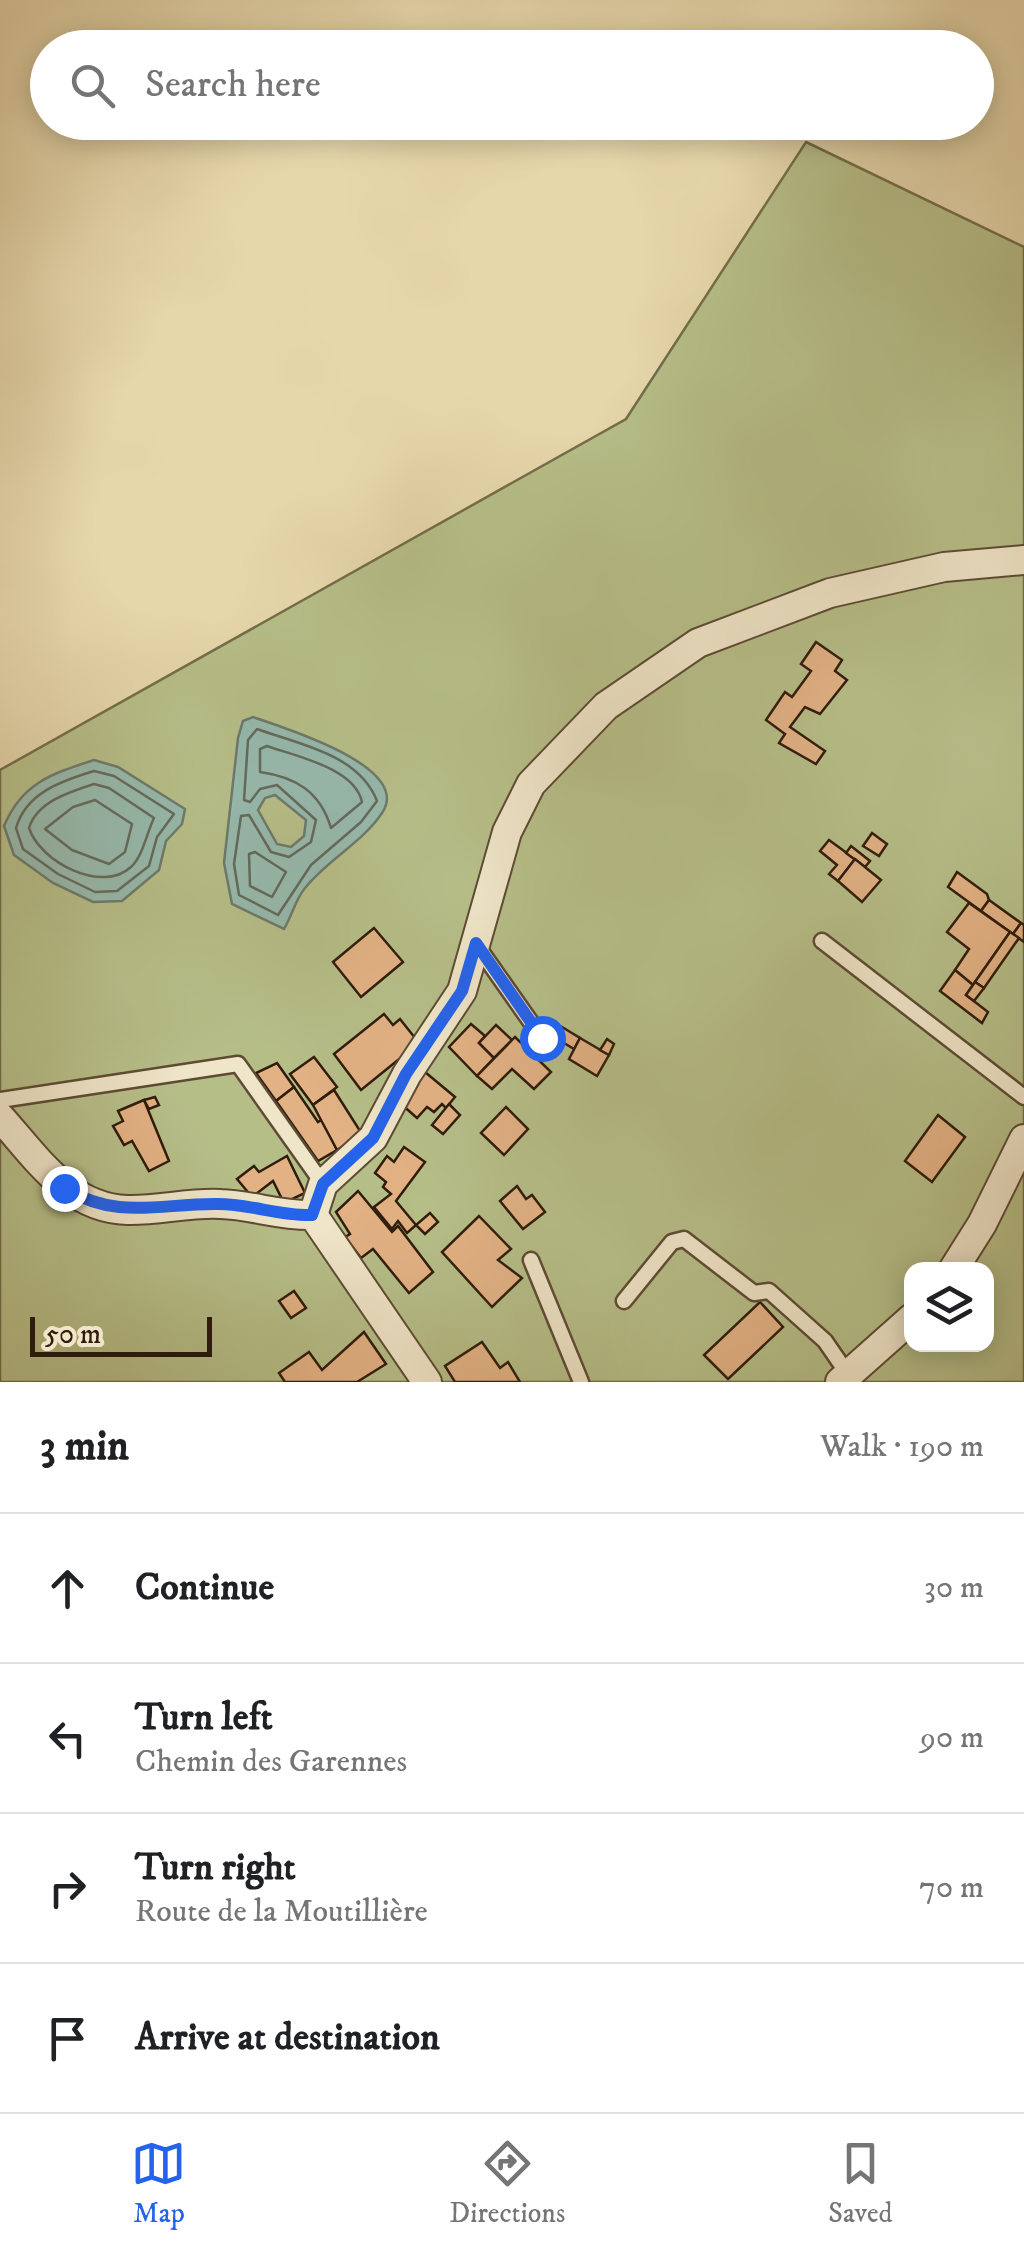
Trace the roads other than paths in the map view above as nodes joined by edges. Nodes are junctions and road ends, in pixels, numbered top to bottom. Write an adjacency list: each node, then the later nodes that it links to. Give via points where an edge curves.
1 (1024, 560): 3 (street, via 944,567 830,593 698,643 656,670 606,706 532,784 508,832)
2 (822, 941): 5 (lane)
3 (476, 943): 4 (lane); 9 (street, via 462,991 373,1138)
4 (542, 1038)
5 (1024, 1097)
6 (0, 1100): 9 (lane, via 238,1064)
7 (0, 1117): 10 (street, via 64,1188 91,1204 126,1210 222,1204)
8 (1024, 1138): 12 (street)
9 (323, 1184): 10 (street)
10 (312, 1215): 16 (street)
11 (531, 1260): 17 (lane)
12 (959, 1262)
13 (624, 1300): 15 (lane, via 672,1242 684,1240 754,1292 768,1291 825,1341)
14 (904, 1325): 15 (street)
15 (844, 1378)
16 (427, 1382)
17 (581, 1382)

